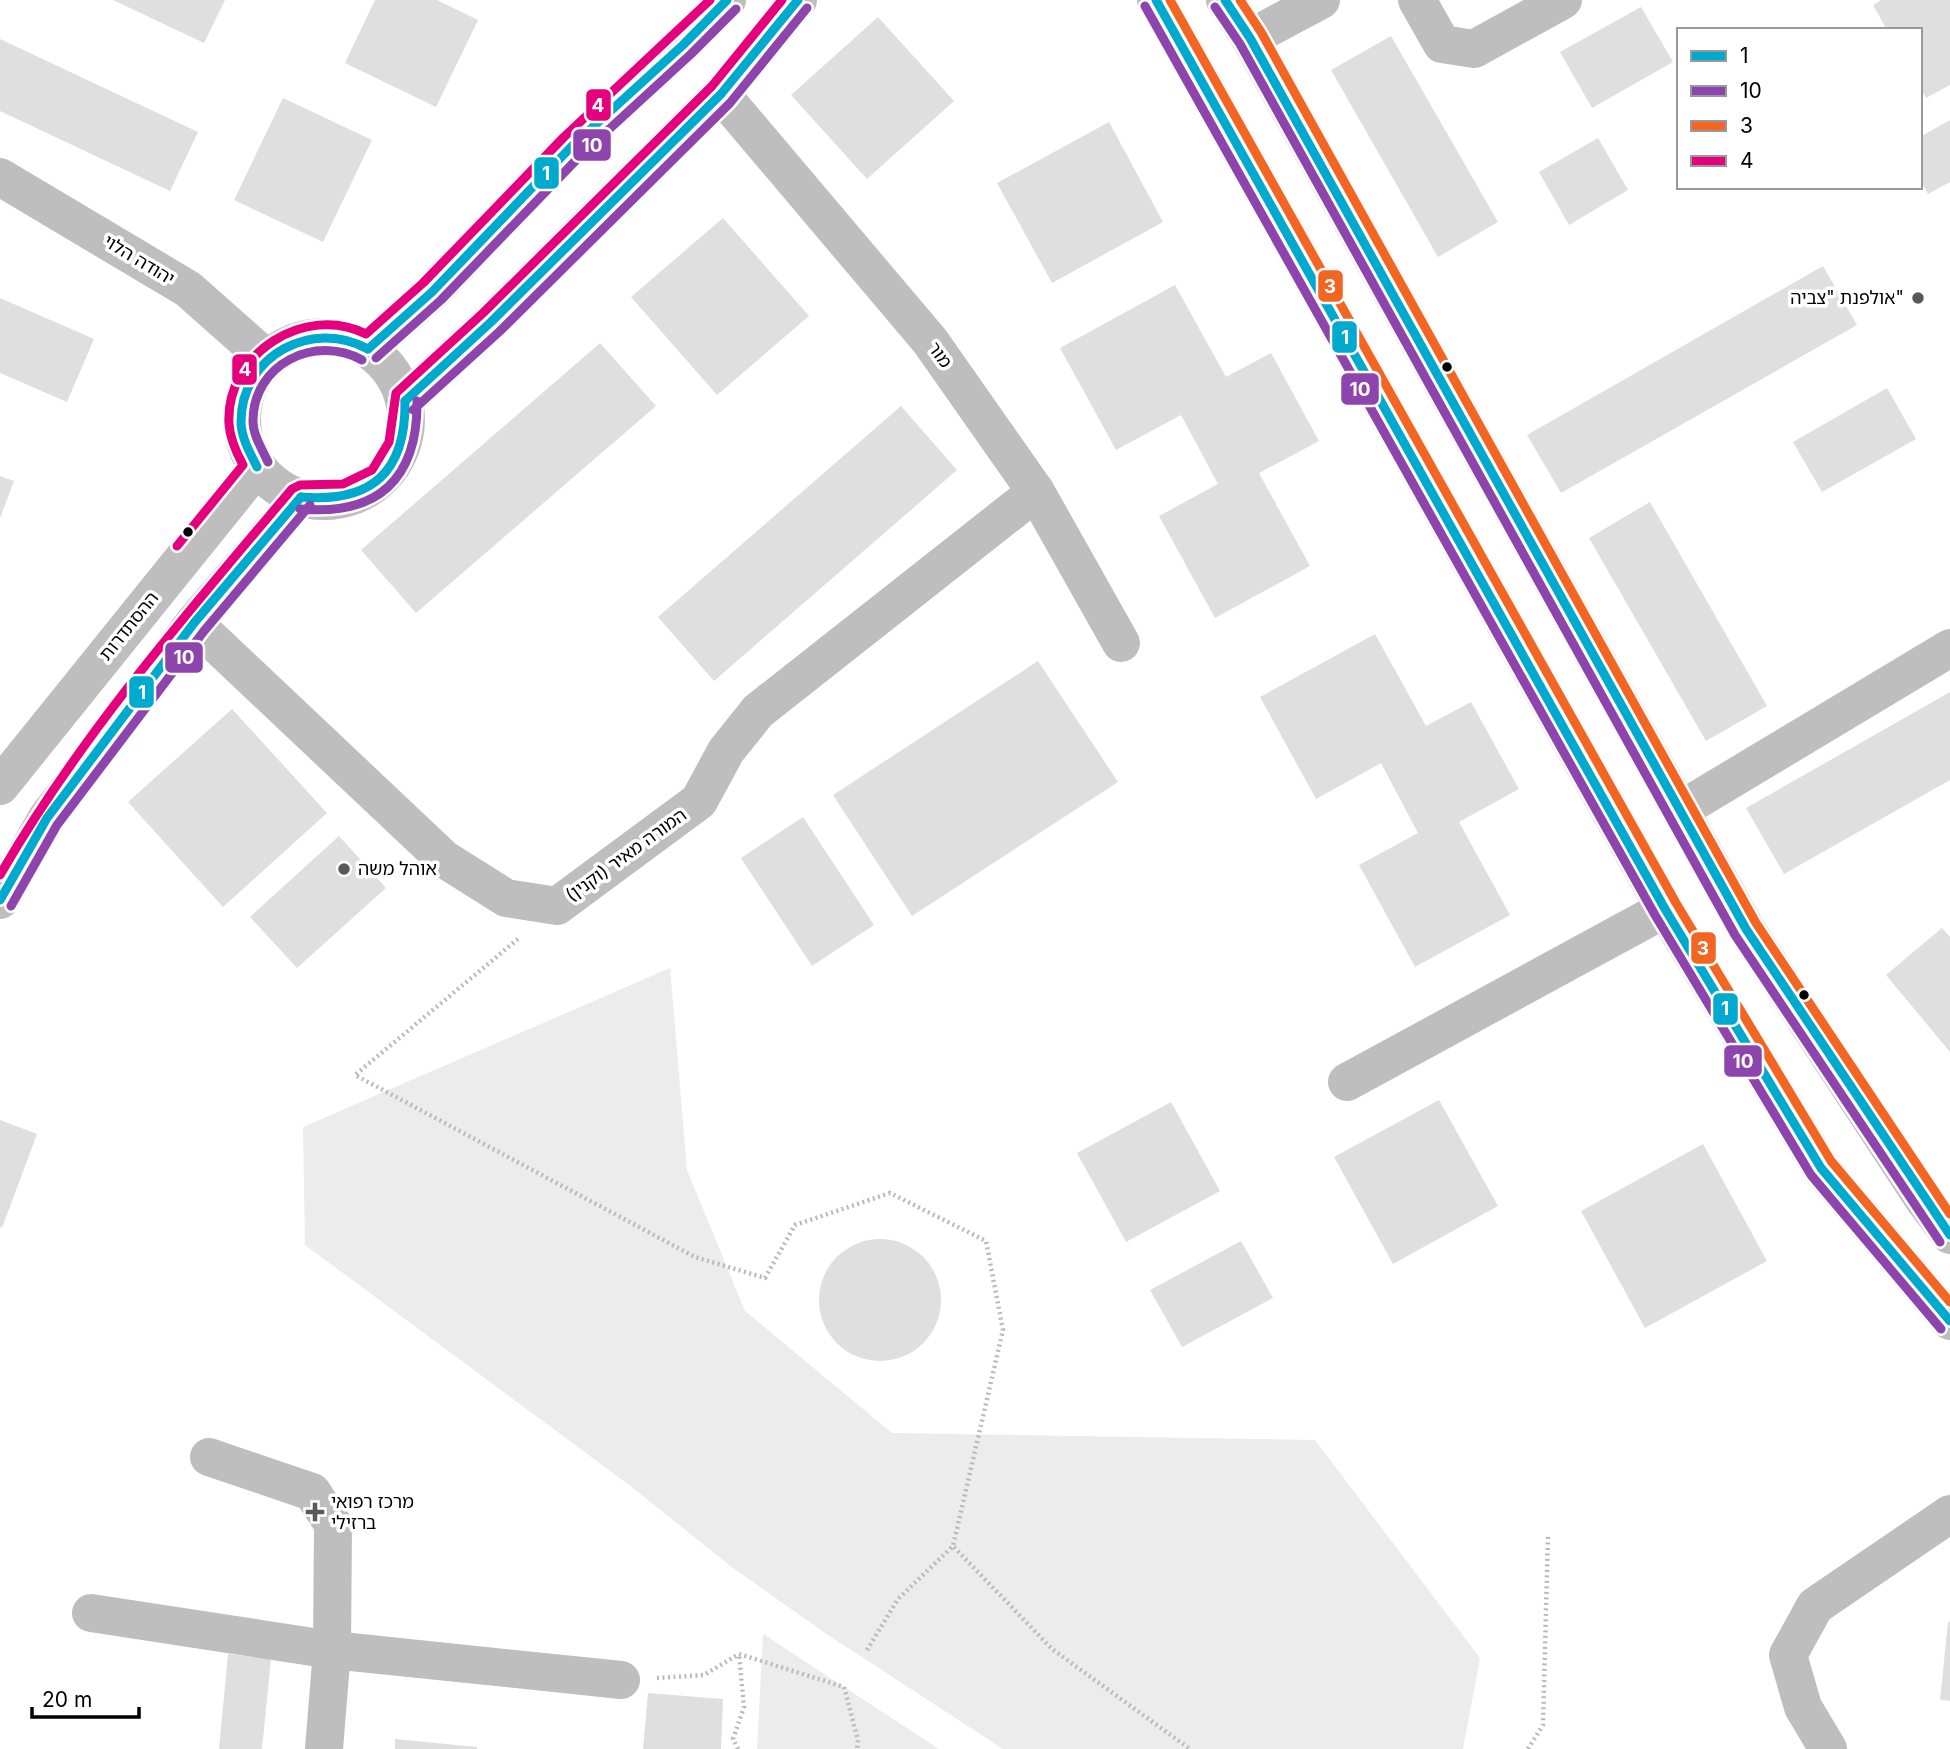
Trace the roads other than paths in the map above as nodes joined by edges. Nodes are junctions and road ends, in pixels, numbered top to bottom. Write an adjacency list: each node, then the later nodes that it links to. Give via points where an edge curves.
1 (727, 0): 11 (street, via 572,146 432,292)
2 (798, 0): 9 (street)
3 (1156, 0): 23 (street)
4 (1225, 0): 8 (street)
5 (1321, 0): 8 (street)
6 (1417, 0): 7 (street, via 1442,44 1474,48)
7 (1563, 0)
8 (1250, 38): 21 (street)
9 (721, 94): 13 (street); 15 (street, מור, via 930,341)
10 (0, 177): 12 (street, יהודה הלוי, via 188,289)
11 (369, 349): 12 (street, via 344,338 316,336 289,344); 13 (street, via 398,380)
12 (267, 359): 14 (street, via 243,400 241,423)
13 (405, 401): 16 (street, via 404,443 381,479 344,499)
14 (257, 467): 16 (street, via 276,486); 20 (street, ההסתדרות)
15 (1036, 492): 17 (street, המורה מאיר (וקנין), via 758,711 726,751 699,801 557,906 506,898 444,859); 18 (street, מור)
16 (301, 498): 17 (street)
17 (194, 623): 22 (street, via 47,818)
18 (1121, 643)
19 (1950, 648): 21 (street)
20 (0, 786)
21 (1682, 809): 25 (street, via 1746,929)
22 (0, 900)
23 (1665, 909): 24 (street); 26 (street, via 1821,1168)
24 (1347, 1082)
25 (1950, 1235)
26 (1950, 1321)
27 (209, 1457): 30 (street, via 312,1492 333,1524)
28 (1950, 1514): 33 (street, via 1815,1606 1788,1654 1803,1707)
29 (91, 1613): 30 (street)
30 (332, 1650): 31 (street); 32 (street)
31 (621, 1680)
32 (324, 1749)
33 (1828, 1749)

